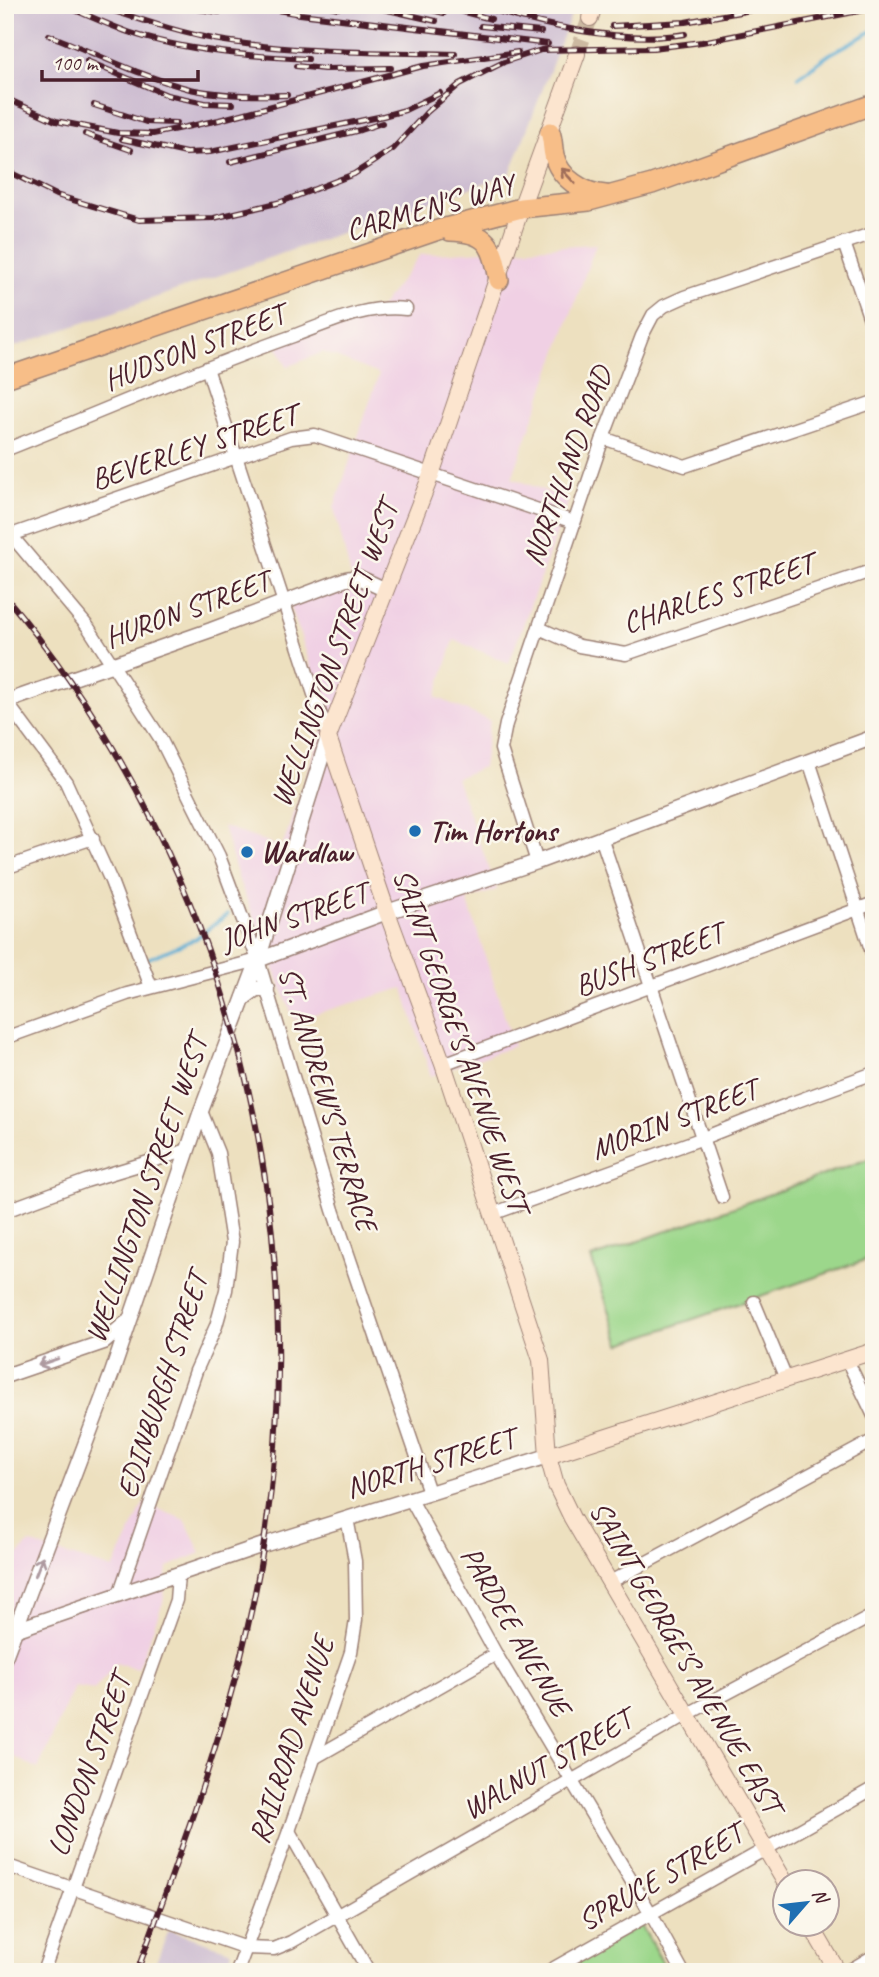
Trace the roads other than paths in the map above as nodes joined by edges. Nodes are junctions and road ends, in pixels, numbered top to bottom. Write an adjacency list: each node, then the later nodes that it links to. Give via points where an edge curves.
1 (577, 54): 3 (main road, WELLINGTON STREET WEST)
2 (874, 104): 4 (highway, CARMEN'S WAY)
3 (550, 132): 4 (highway, one-way to 3, via 578,186 563,173); 5 (main road, WELLINGTON STREET WEST)
4 (610, 195): 5 (highway, CARMEN'S WAY, via 580,203)
5 (521, 208): 6 (highway, CARMEN'S WAY); 9 (main road, WELLINGTON STREET WEST)
6 (438, 230): 9 (highway, via 478,235 491,247); 13 (highway, CARMEN'S WAY)
7 (874, 233): 8 (street, NORTHLAND ROAD)
8 (845, 243): 11 (street); 15 (street, NORTHLAND ROAD, via 664,306 653,315 642,336)
9 (499, 280): 18 (main road, WELLINGTON STREET WEST)
10 (406, 309): 12 (street, HUDSON STREET, via 362,312)
11 (874, 331)
12 (207, 368): 16 (street, HUDSON STREET); 17 (street, SAINT GEORGE'S AVENUE WEST)
13 (5, 378)
14 (874, 402): 15 (street, via 685,466)
15 (603, 439): 19 (street, NORTHLAND ROAD)
16 (5, 450)
17 (236, 456): 18 (street, BEVERLEY STREET, via 315,435); 20 (street, BEVERLEY STREET); 23 (street, SAINT GEORGE'S AVENUE WEST)
18 (431, 475): 19 (street, BEVERLEY STREET); 22 (main road, WELLINGTON STREET WEST)
19 (574, 522): 24 (street, NORTHLAND ROAD)
20 (8, 531): 25 (street, ST. ANDREW'S TERRACE, via 88,627)
21 (874, 570): 24 (street, CHARLES STREET, via 626,654 579,646)
22 (386, 590): 23 (street, HURON STREET, via 358,577); 27 (main road, WELLINGTON STREET WEST)
23 (283, 602): 25 (street, HURON STREET); 27 (street, SAINT GEORGE'S AVENUE WEST)
24 (539, 628): 32 (street, NORTHLAND ROAD, via 501,749)
25 (111, 665): 26 (street, HURON STREET); 38 (street, ST. ANDREW'S TERRACE, via 160,738 219,856)
26 (6, 701): 31 (street, via 66,782)
27 (328, 737): 36 (main road, SAINT GEORGE'S AVENUE WEST); 38 (street, WELLINGTON STREET WEST)
28 (874, 737): 29 (street, JOHN STREET)
29 (809, 761): 30 (street, JOHN STREET); 35 (street)
30 (601, 837): 32 (street, JOHN STREET); 39 (street)
31 (93, 838): 33 (street); 40 (street)
32 (537, 862): 36 (street, JOHN STREET)
33 (5, 868)
34 (874, 903): 35 (street, BUSH STREET)
35 (858, 909): 37 (street); 39 (street, BUSH STREET)
36 (387, 912): 38 (street, JOHN STREET); 44 (main road, SAINT GEORGE'S AVENUE WEST)
37 (874, 959)
38 (258, 960): 40 (street, JOHN STREET); 41 (street, ST. ANDREW'S TERRACE); 42 (street, WELLINGTON STREET WEST)
39 (652, 986): 44 (street, BUSH STREET); 47 (street)
40 (151, 987): 43 (street, JOHN STREET)
41 (267, 989): 42 (street, via 256,989); 63 (street, ST. ANDREW'S TERRACE, via 333,1210)
42 (244, 998): 46 (street, WELLINGTON STREET WEST)
43 (5, 1038)
44 (443, 1064): 51 (main road, SAINT GEORGE'S AVENUE WEST)
45 (874, 1073): 47 (street, MORIN STREET)
46 (201, 1111): 48 (street, WELLINGTON STREET WEST); 68 (street, EDINBURGH STREET, via 218,1153 232,1242 226,1290)
47 (703, 1139): 49 (street); 51 (street, MORIN STREET)
48 (188, 1150): 50 (street); 53 (street, WELLINGTON STREET WEST)
49 (722, 1197)
50 (5, 1211)
51 (492, 1214): 62 (main road, SAINT GEORGE'S AVENUE WEST, via 541,1360)
52 (754, 1302): 59 (street)
53 (129, 1319): 54 (street, via 114,1335); 57 (street, WELLINGTON STREET WEST)
54 (91, 1347): 57 (street, via 104,1355); 58 (street, one-way to 58)
55 (874, 1351): 56 (main road, NORTH STREET)
56 (847, 1360): 59 (main road, NORTH STREET); 60 (street)
57 (112, 1373): 70 (street, WELLINGTON STREET WEST, one-way to 57)
58 (5, 1376)
59 (786, 1379): 62 (main road, NORTH STREET)
60 (874, 1416)
61 (874, 1440): 67 (street)
62 (548, 1456): 63 (street, NORTH STREET); 67 (main road, SAINT GEORGE'S AVENUE EAST, via 572,1518)
63 (429, 1492): 64 (street, NORTH STREET)
64 (410, 1498): 65 (street, NORTH STREET); 71 (street, PARDEE AVENUE)
65 (347, 1518): 66 (street, NORTH STREET); 74 (street, RAILROAD AVENUE, via 355,1561 356,1620 351,1652)
66 (178, 1575): 68 (street, NORTH STREET); 81 (street, LONDON STREET, via 176,1600)
67 (610, 1582): 73 (main road, SAINT GEORGE'S AVENUE EAST)
68 (120, 1592): 70 (street, NORTH STREET)
69 (874, 1615): 73 (street, WALNUT STREET)
70 (10, 1631): 72 (street, WELLINGTON STREET WEST)
71 (496, 1654): 74 (street); 75 (street, PARDEE AVENUE)
72 (5, 1657)
73 (687, 1715): 75 (street, WALNUT STREET); 78 (main road, SAINT GEORGE'S AVENUE EAST)
74 (314, 1758): 77 (street, RAILROAD AVENUE)
75 (572, 1780): 82 (street, PARDEE AVENUE); 83 (street, WALNUT STREET)
76 (874, 1788): 78 (street, SPRUCE STREET)
77 (289, 1831): 83 (street); 85 (street, RAILROAD AVENUE)
78 (765, 1847): 80 (main road, SAINT GEORGE'S AVENUE EAST); 82 (street, SPRUCE STREET)
79 (5, 1865): 81 (street)
80 (777, 1868)
81 (73, 1887): 85 (street); 87 (street, LONDON STREET)
82 (650, 1912): 90 (street, SPRUCE STREET); 91 (street, PARDEE AVENUE)
83 (335, 1915): 85 (street, WALNUT STREET, via 274,1949); 89 (street)
84 (818, 1938): 92 (main road)
85 (246, 1948): 88 (street, RAILROAD AVENUE)
86 (874, 1956): 93 (street)
87 (43, 1972)
88 (237, 1972)
89 (369, 1972)
90 (547, 1972)
91 (683, 1972)
92 (838, 1972)
93 (847, 1972)

